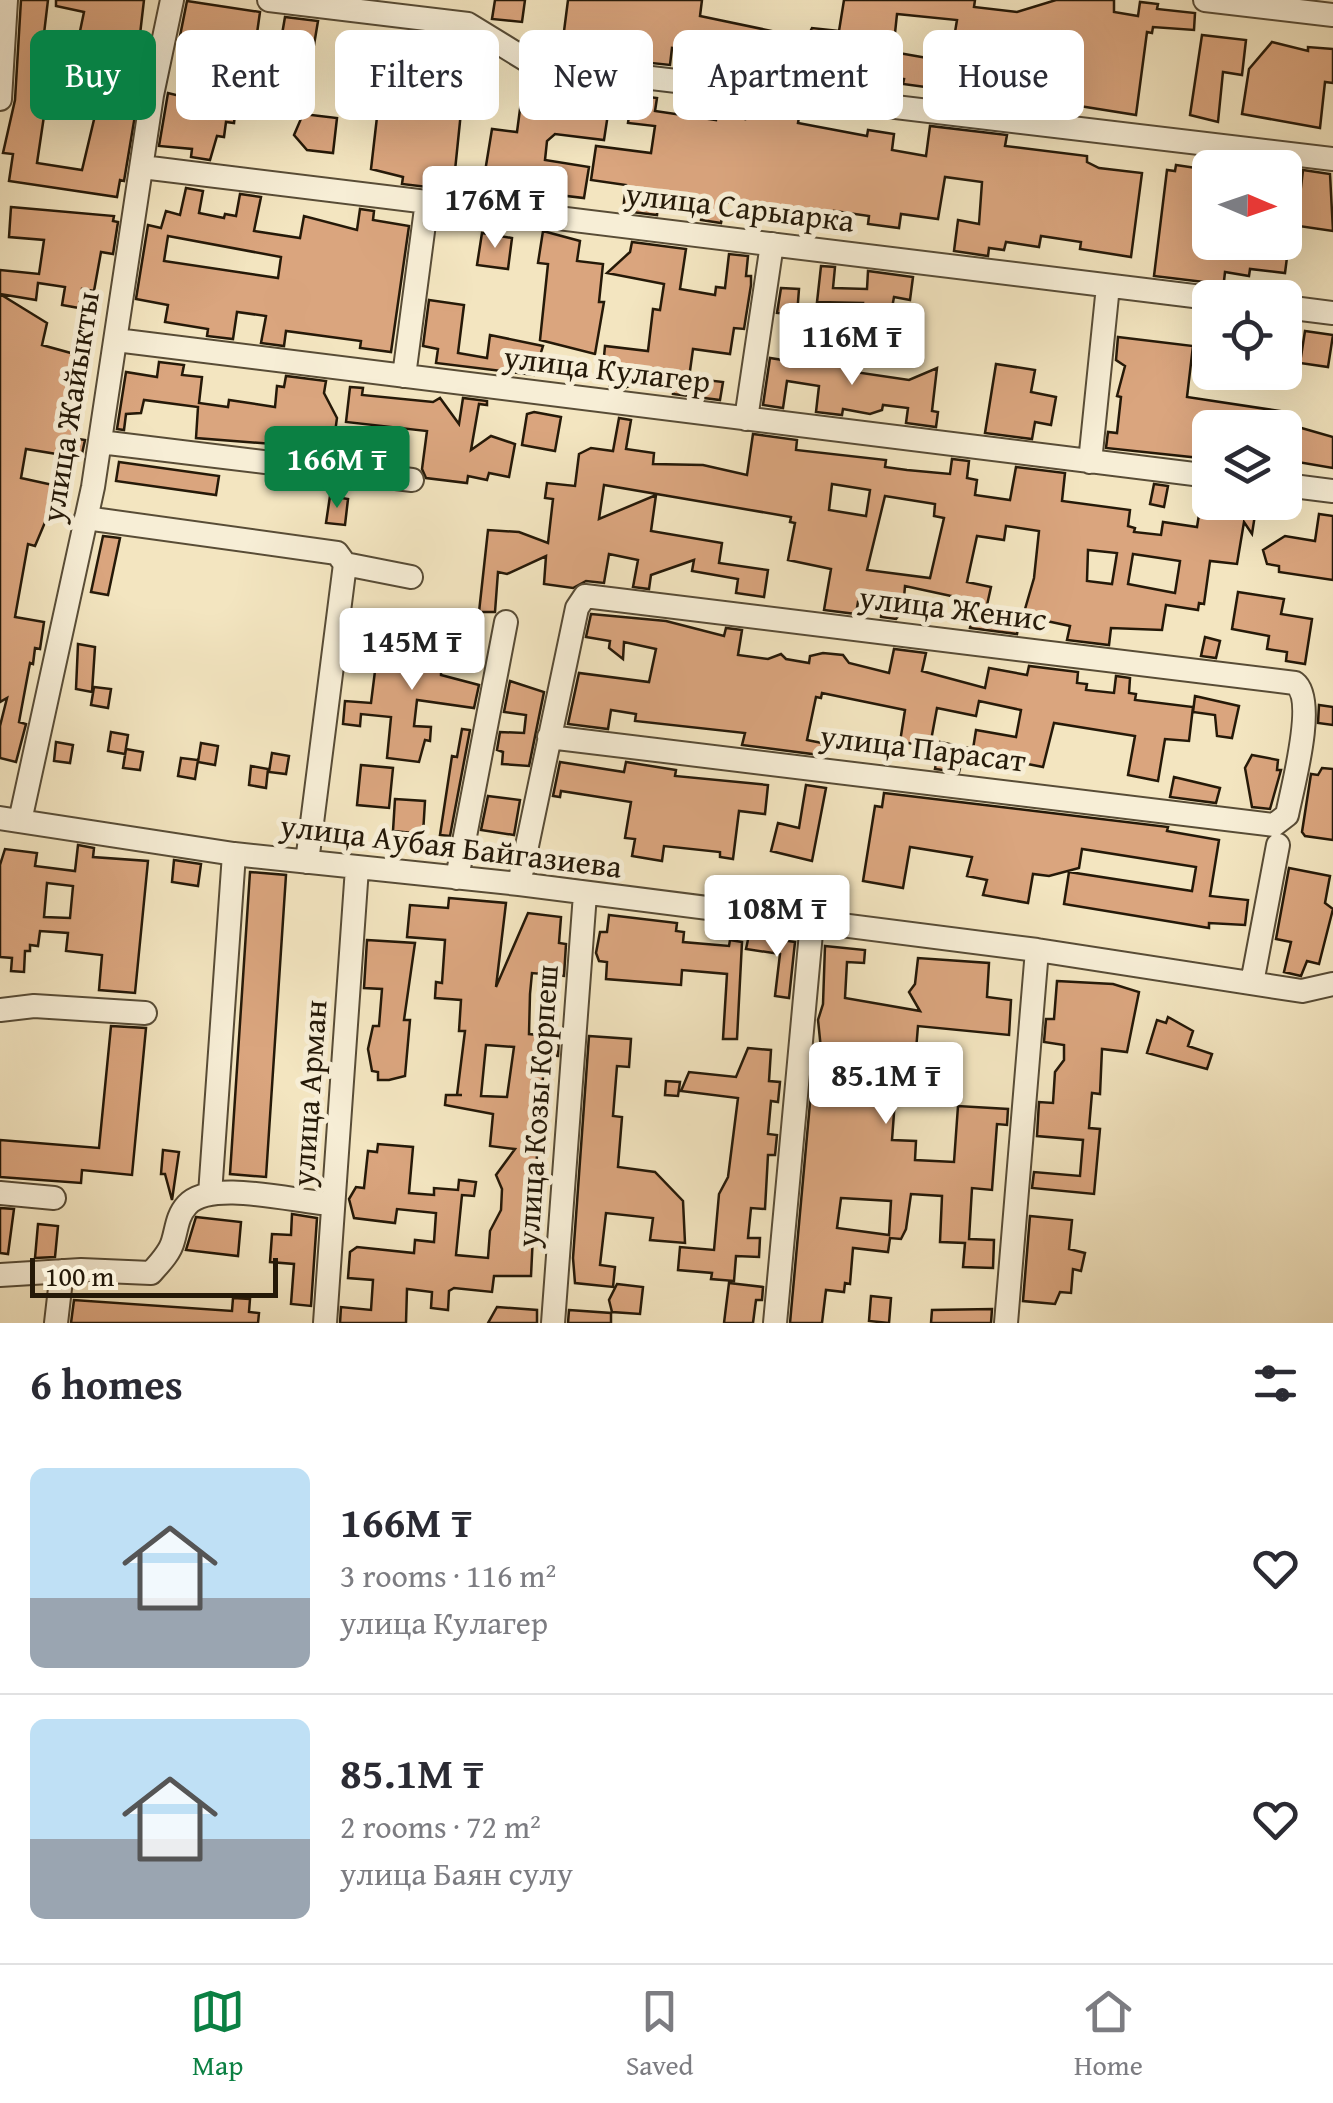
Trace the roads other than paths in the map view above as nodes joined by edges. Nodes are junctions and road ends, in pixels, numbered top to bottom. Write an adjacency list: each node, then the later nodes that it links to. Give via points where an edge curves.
1 (6, 0): 9 (street)
2 (172, 0): 11 (street, улица Жайыкты)
3 (269, 0): 8 (street)
4 (455, 0): 8 (street)
5 (1205, 0): 6 (street)
6 (1260, 3): 7 (street)
7 (1333, 15)
8 (468, 24): 10 (street, via 534,64)
9 (0, 98)
10 (1333, 159)
11 (142, 167): 12 (street, улица Сарыарка); 18 (street, улица Жайыкты)
12 (428, 201): 13 (street, улица Сарыарка); 19 (street)
13 (772, 244): 14 (street, улица Сарыарка); 20 (street)
14 (1108, 286): 15 (street, улица Сарыарка); 22 (street)
15 (1192, 296)
16 (1302, 309): 17 (street)
17 (1333, 313)
18 (116, 340): 19 (street, улица Кулагер); 21 (street, улица Жайыкты)
19 (404, 376): 20 (street, улица Кулагер)
20 (746, 419): 22 (street, улица Кулагер)
21 (100, 442): 24 (street); 27 (street, улица Жайыкты)
22 (1090, 462): 23 (street, улица Кулагер)
23 (1192, 474)
24 (412, 480)
25 (1302, 487): 26 (street)
26 (1333, 490)
27 (86, 518): 28 (street, via 337,553); 33 (street, улица Жайыкты)
28 (345, 564): 29 (street); 36 (street)
29 (411, 576)
30 (506, 622): 38 (street)
31 (549, 737): 32 (street, улица Парасат, via 1274,824); 32 (street, улица Женис, via 577,608 586,596 1295,683 1304,696); 39 (street)
32 (1287, 816)
33 (10, 820): 35 (street, улица Аубая Байгазиева)
34 (1278, 845): 43 (street)
35 (234, 854): 36 (street, улица Аубая Байгазиева); 48 (street)
36 (306, 862): 37 (street, улица Аубая Байгазиева)
37 (358, 868): 38 (street, улица Аубая Байгазиева); 50 (street, улица Арман)
38 (457, 878): 39 (street, улица Аубая Байгазиева)
39 (519, 884): 40 (street, улица Аубая Байгазиева)
40 (585, 894): 41 (street, улица Аубая Байгазиева); 55 (street, улица Козы Корпеш)
41 (812, 922): 42 (street, улица Аубая Байгазиева); 56 (street)
42 (1037, 950): 43 (street, улица Аубая Байгазиева); 57 (street)
43 (1252, 984): 44 (street, улица Аубая Байгазиева, via 1302,991)
44 (1333, 984)
45 (0, 1010): 46 (street)
46 (145, 1013)
47 (0, 1193): 49 (street)
48 (210, 1194): 50 (street); 51 (street, via 189,1201 170,1249 151,1273)
49 (54, 1198)
50 (332, 1204): 54 (street, улица Арман)
51 (62, 1271): 52 (street); 53 (street)
52 (0, 1274)
53 (56, 1323)
54 (325, 1323)
55 (553, 1323)
56 (775, 1323)
57 (1006, 1323)

